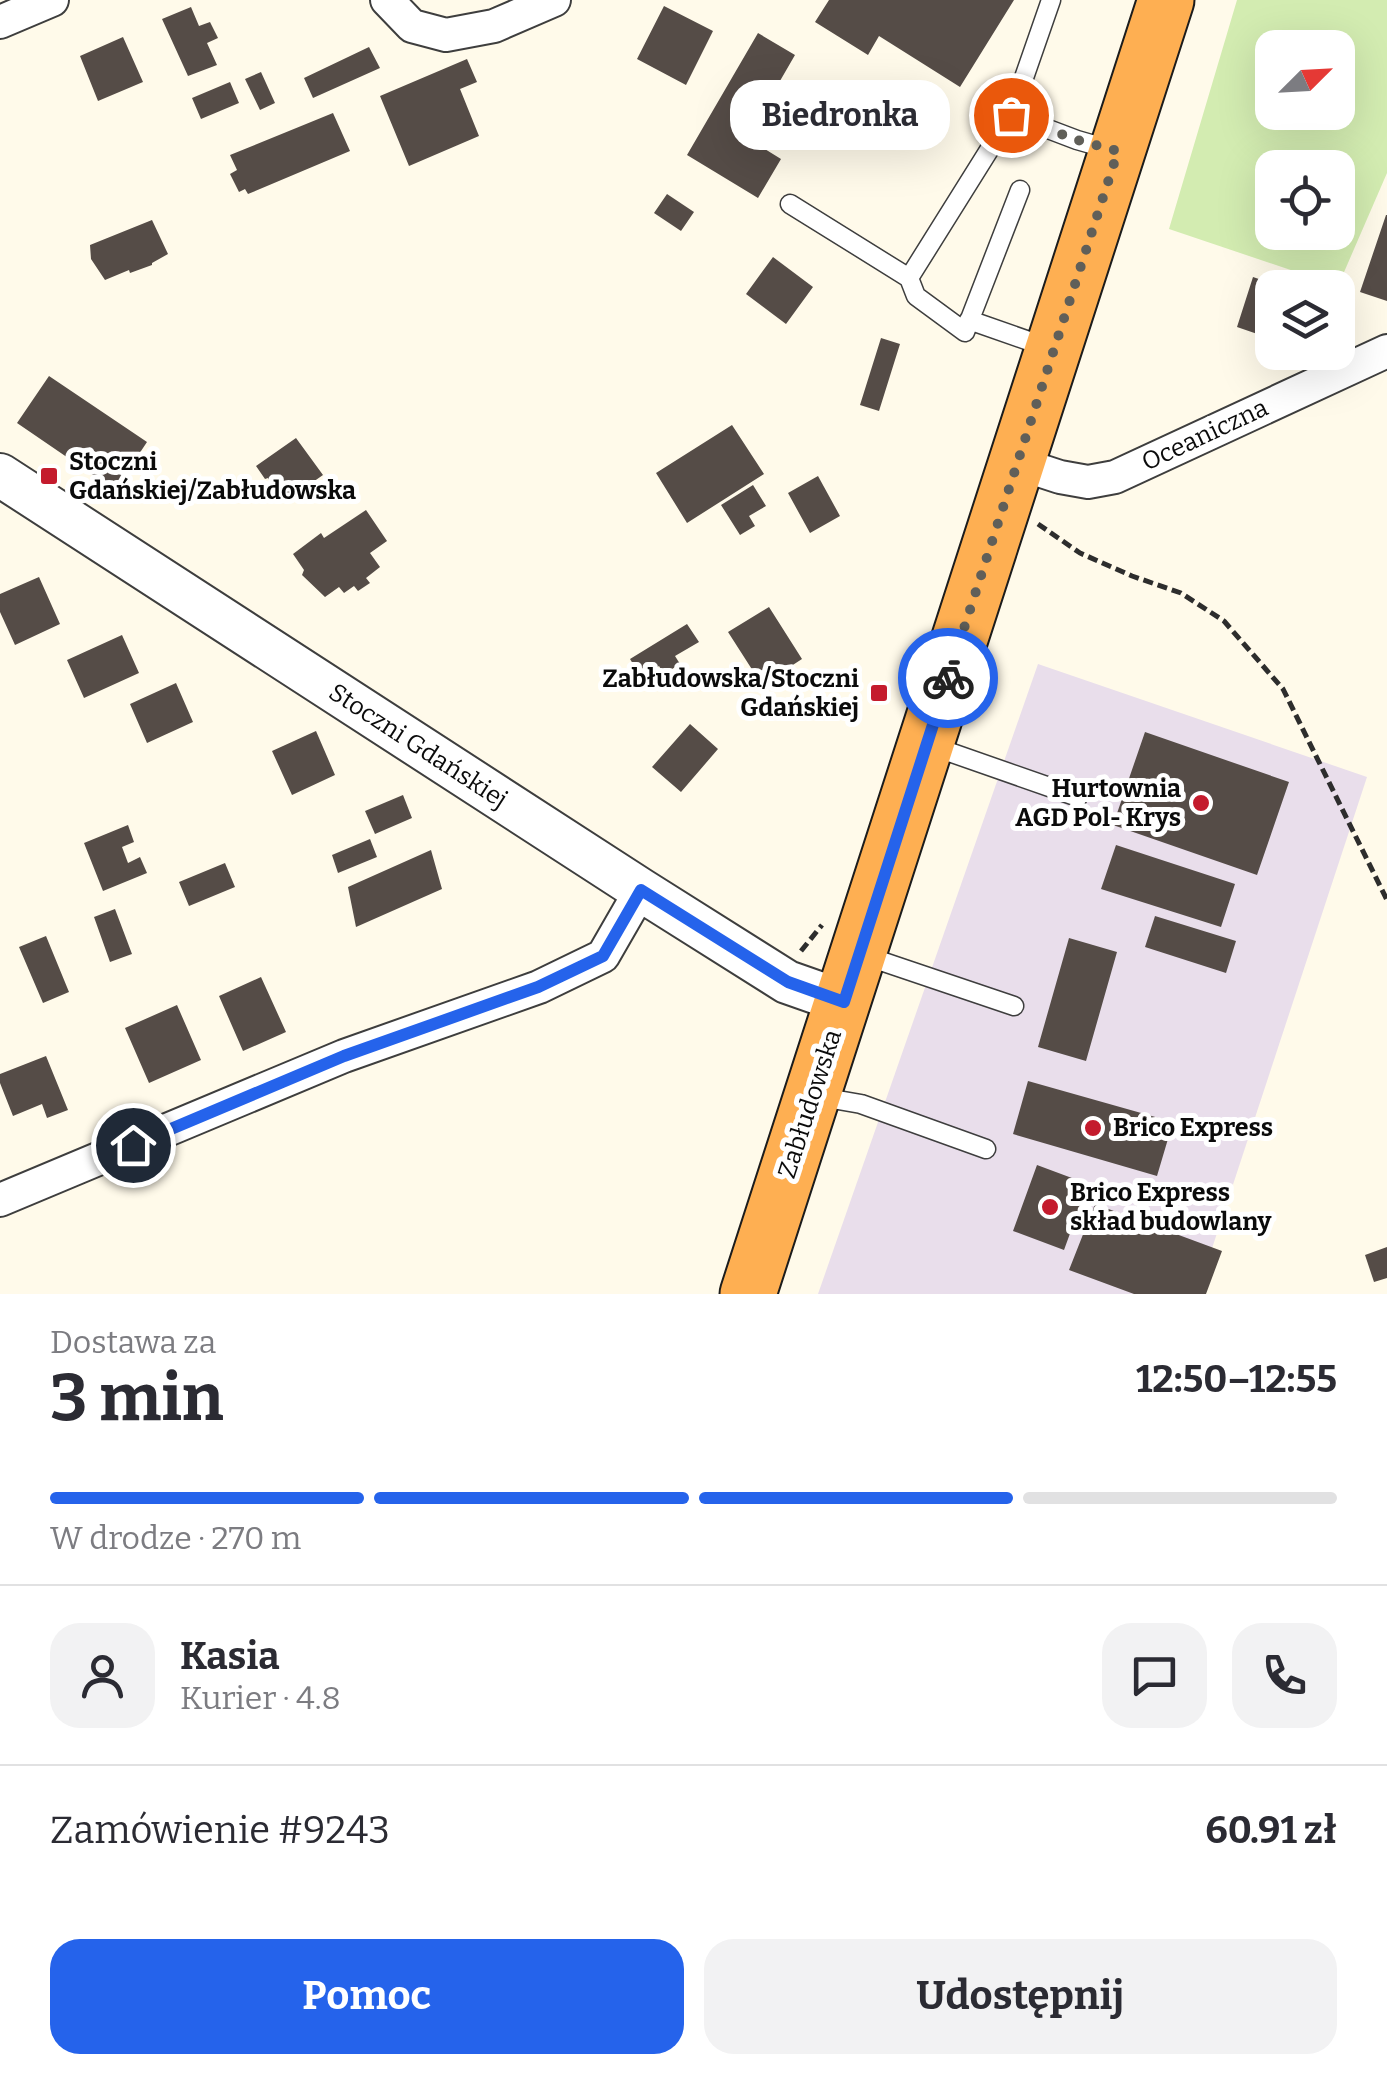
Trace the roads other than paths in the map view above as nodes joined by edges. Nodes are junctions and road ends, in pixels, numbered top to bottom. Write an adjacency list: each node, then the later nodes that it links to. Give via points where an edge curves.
1 (52, 0): 6 (street)
2 (387, 0): 3 (street, via 412,26 446,35 494,26)
3 (554, 0)
4 (1051, 0): 7 (lane)
5 (1166, 0): 8 (highway, Zabłudowska)
6 (0, 22)
7 (1011, 115): 8 (lane); 11 (lane)
8 (1118, 151): 13 (highway, Zabłudowska)
9 (1020, 190): 12 (lane)
10 (790, 204): 11 (lane)
11 (909, 278): 12 (lane, via 916,296 965,332)
12 (970, 320): 13 (lane)
13 (1054, 350): 15 (highway, Zabłudowska)
14 (1387, 351): 15 (street, Oceaniczna, via 1114,477 1088,482)
15 (1017, 464): 17 (highway, Zabłudowska)
16 (0, 475): 19 (street, Stoczni Gdańskiej)
17 (926, 744): 18 (lane); 20 (highway, Zabłudowska)
18 (1078, 797)
19 (641, 890): 20 (street, Stoczni Gdańskiej, via 788,982); 24 (street, via 603,956)
20 (852, 978): 21 (lane); 22 (highway, Zabłudowska)
21 (1014, 1006)
22 (812, 1096): 23 (lane, via 860,1104); 25 (highway, Zabłudowska)
23 (986, 1149)
24 (0, 1200)
25 (748, 1294)

